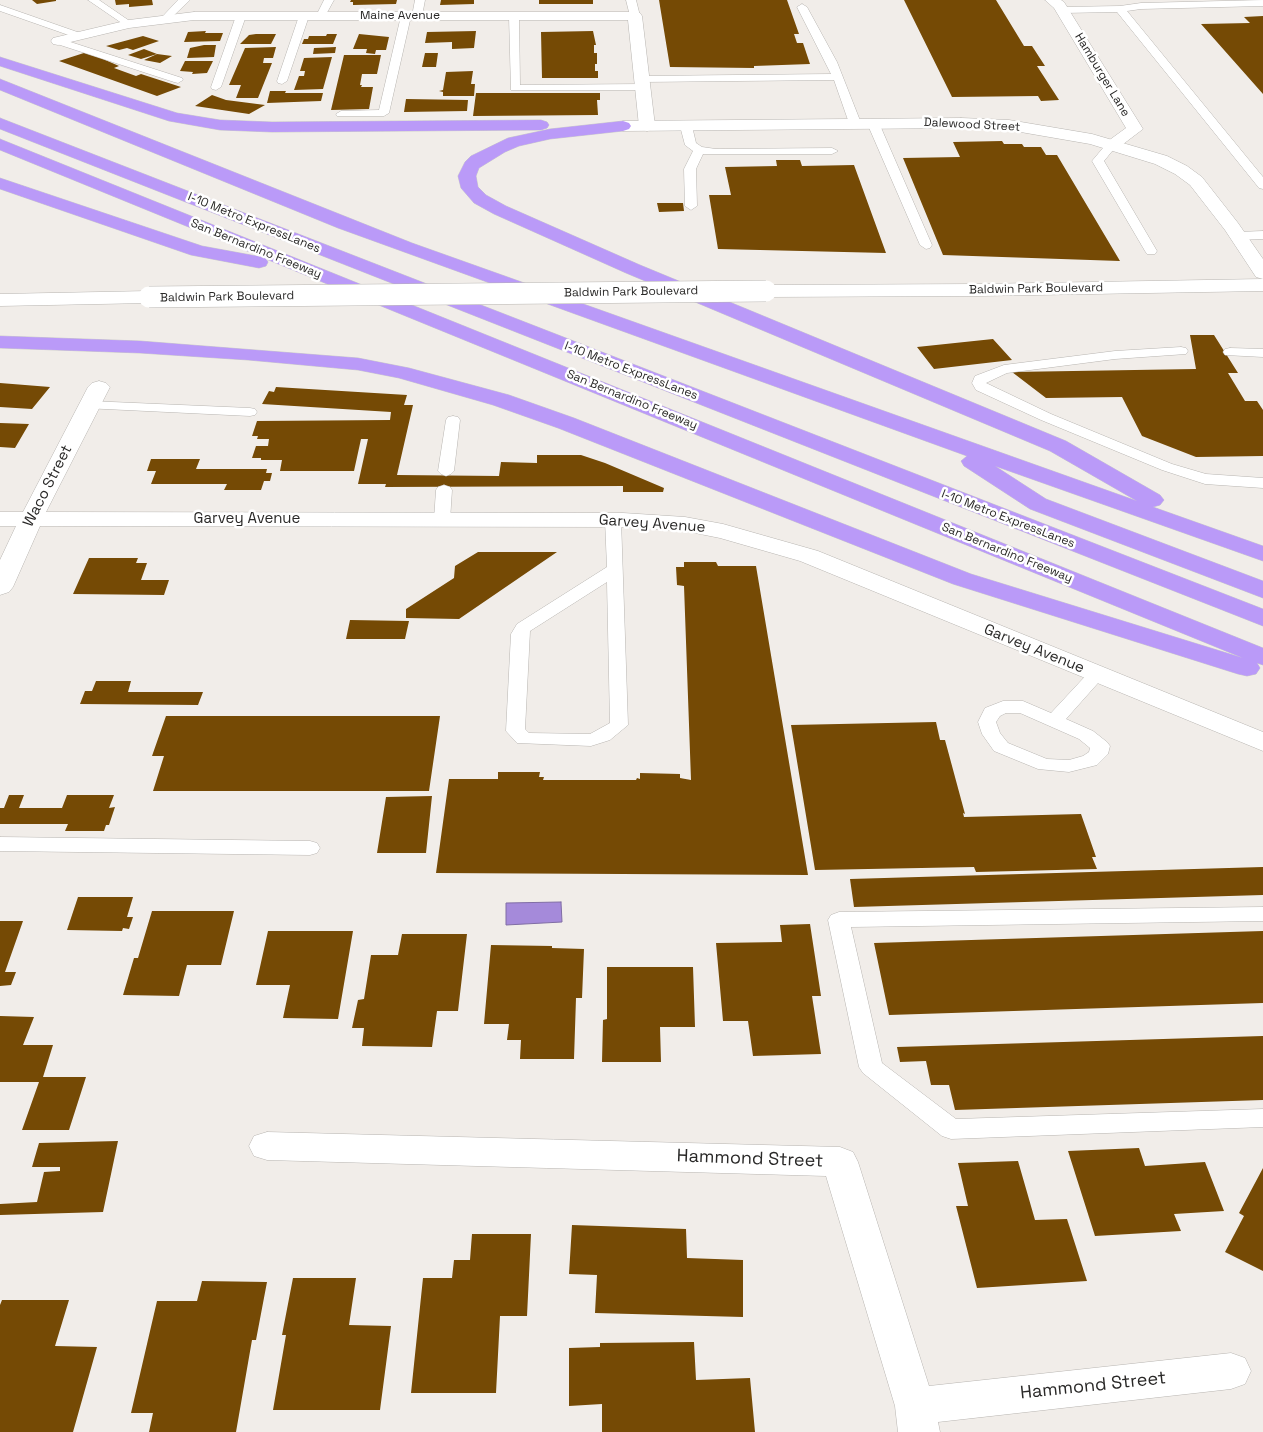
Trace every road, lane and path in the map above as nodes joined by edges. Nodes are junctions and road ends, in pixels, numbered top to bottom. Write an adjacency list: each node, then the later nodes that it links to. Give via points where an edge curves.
1 (11, 0): 13 (lane)
2 (93, 0): 21 (lane)
3 (184, 0): 20 (lane)
4 (329, 0): 16 (lane)
5 (420, 0): 17 (lane)
6 (631, 0): 19 (lane)
7 (1139, 3): 8 (lane); 12 (lane)
8 (1263, 3)
9 (1057, 5): 12 (lane); 39 (street, Hamburger Lane, via 1135,129)
10 (802, 7): 25 (lane)
11 (0, 8): 13 (lane)
12 (1120, 9): 43 (lane)
13 (26, 15): 22 (lane)
14 (241, 16): 15 (street, Maine Avenue); 20 (street, Maine Avenue); 30 (lane)
15 (304, 16): 16 (street, Maine Avenue); 27 (lane)
16 (321, 16): 17 (street, Maine Avenue)
17 (411, 16): 18 (street, Maine Avenue); 31 (lane, via 384,113)
18 (514, 16): 19 (street, Maine Avenue); 28 (lane, via 515,88)
19 (635, 16): 28 (street)
20 (166, 18): 21 (street, Maine Avenue)
21 (129, 24): 22 (street, Maine Avenue)
22 (80, 36): 23 (street, Maine Avenue)
23 (58, 41): 26 (lane)
24 (0, 61): 35 (highway, via 145,109 220,125)
25 (837, 77): 28 (lane); 33 (lane)
26 (178, 80)
27 (282, 81)
28 (642, 83): 36 (street)
29 (0, 84): 60 (highway, via 344,224)
30 (216, 87)
31 (341, 114)
32 (0, 123): 73 (highway, I-10 Metro ExpressLanes)
33 (854, 123): 34 (street, Dalewood Street); 37 (street, Dalewood Street)
34 (873, 123): 39 (street, Dalewood Street, via 1009,125); 47 (lane)
35 (623, 126): 36 (street, Dalewood Street); 68 (highway, via 550,134 499,148 471,166 467,176 470,188 480,199 500,210 633,269 1058,446)
36 (647, 126): 37 (street, Dalewood Street)
37 (686, 126): 40 (lane, via 691,145)
38 (0, 144): 50 (highway, San Bernardino Freeway)
39 (1112, 144): 46 (street, Dalewood Street, via 1181,170 1196,181); 48 (lane, via 1098,160)
40 (699, 150): 41 (lane); 44 (lane, via 690,169)
41 (832, 151)
42 (0, 183): 50 (highway, via 198,250)
43 (1263, 185)
44 (691, 206)
45 (1263, 235): 46 (lane)
46 (1238, 236): 49 (street, Dalewood Street)
47 (926, 245)
48 (1151, 251)
49 (1263, 273)
50 (318, 274): 74 (highway, San Bernardino Freeway)
51 (1263, 285): 52 (street, Baldwin Park Boulevard, bridge)
52 (0, 300)
53 (0, 342): 75 (highway, via 248,354 358,364 402,372 501,400 566,424 962,579)
54 (1181, 351): 62 (lane, via 1115,355 1004,369 980,379 979,383 981,387 1046,418 1176,470 1205,479)
55 (1230, 352): 56 (lane)
56 (1263, 353)
57 (94, 396): 58 (lane); 65 (street, Waco Street)
58 (250, 412)
59 (454, 420): 61 (lane)
60 (935, 437): 68 (highway); 72 (highway, via 1038,504)
61 (446, 471)
62 (1263, 483)
63 (444, 490): 66 (lane)
64 (0, 519): 65 (street, Garvey Avenue)
65 (31, 519): 66 (street, Garvey Avenue); 71 (street, Waco Street)
66 (442, 520): 67 (street, Garvey Avenue)
67 (613, 520): 70 (lane); 76 (street, Garvey Avenue, via 685,524 723,531 809,556)
68 (1214, 535): 69 (highway)
69 (1263, 554)
70 (614, 569): 70 (lane, via 523,628 520,634 515,731 524,739 591,740 619,725)
71 (0, 587)
72 (1263, 590)
73 (1263, 618)
74 (1263, 657)
75 (1263, 673)
76 (1097, 674): 77 (lane); 78 (street, Garvey Avenue)
77 (1054, 721): 77 (lane, via 1086,735 1100,746 1098,754 1069,766 1045,765 1001,747 987,722 992,712 1003,707 1023,707)
78 (1263, 742)
79 (0, 844): 80 (lane)
80 (310, 848)
81 (1263, 914): 82 (lane, via 839,920 871,1067 951,1129)
82 (1263, 1118)
83 (267, 1146): 85 (street, Hammond Street, via 840,1162)
84 (1231, 1371): 85 (street, Hammond Street)
85 (917, 1419)

